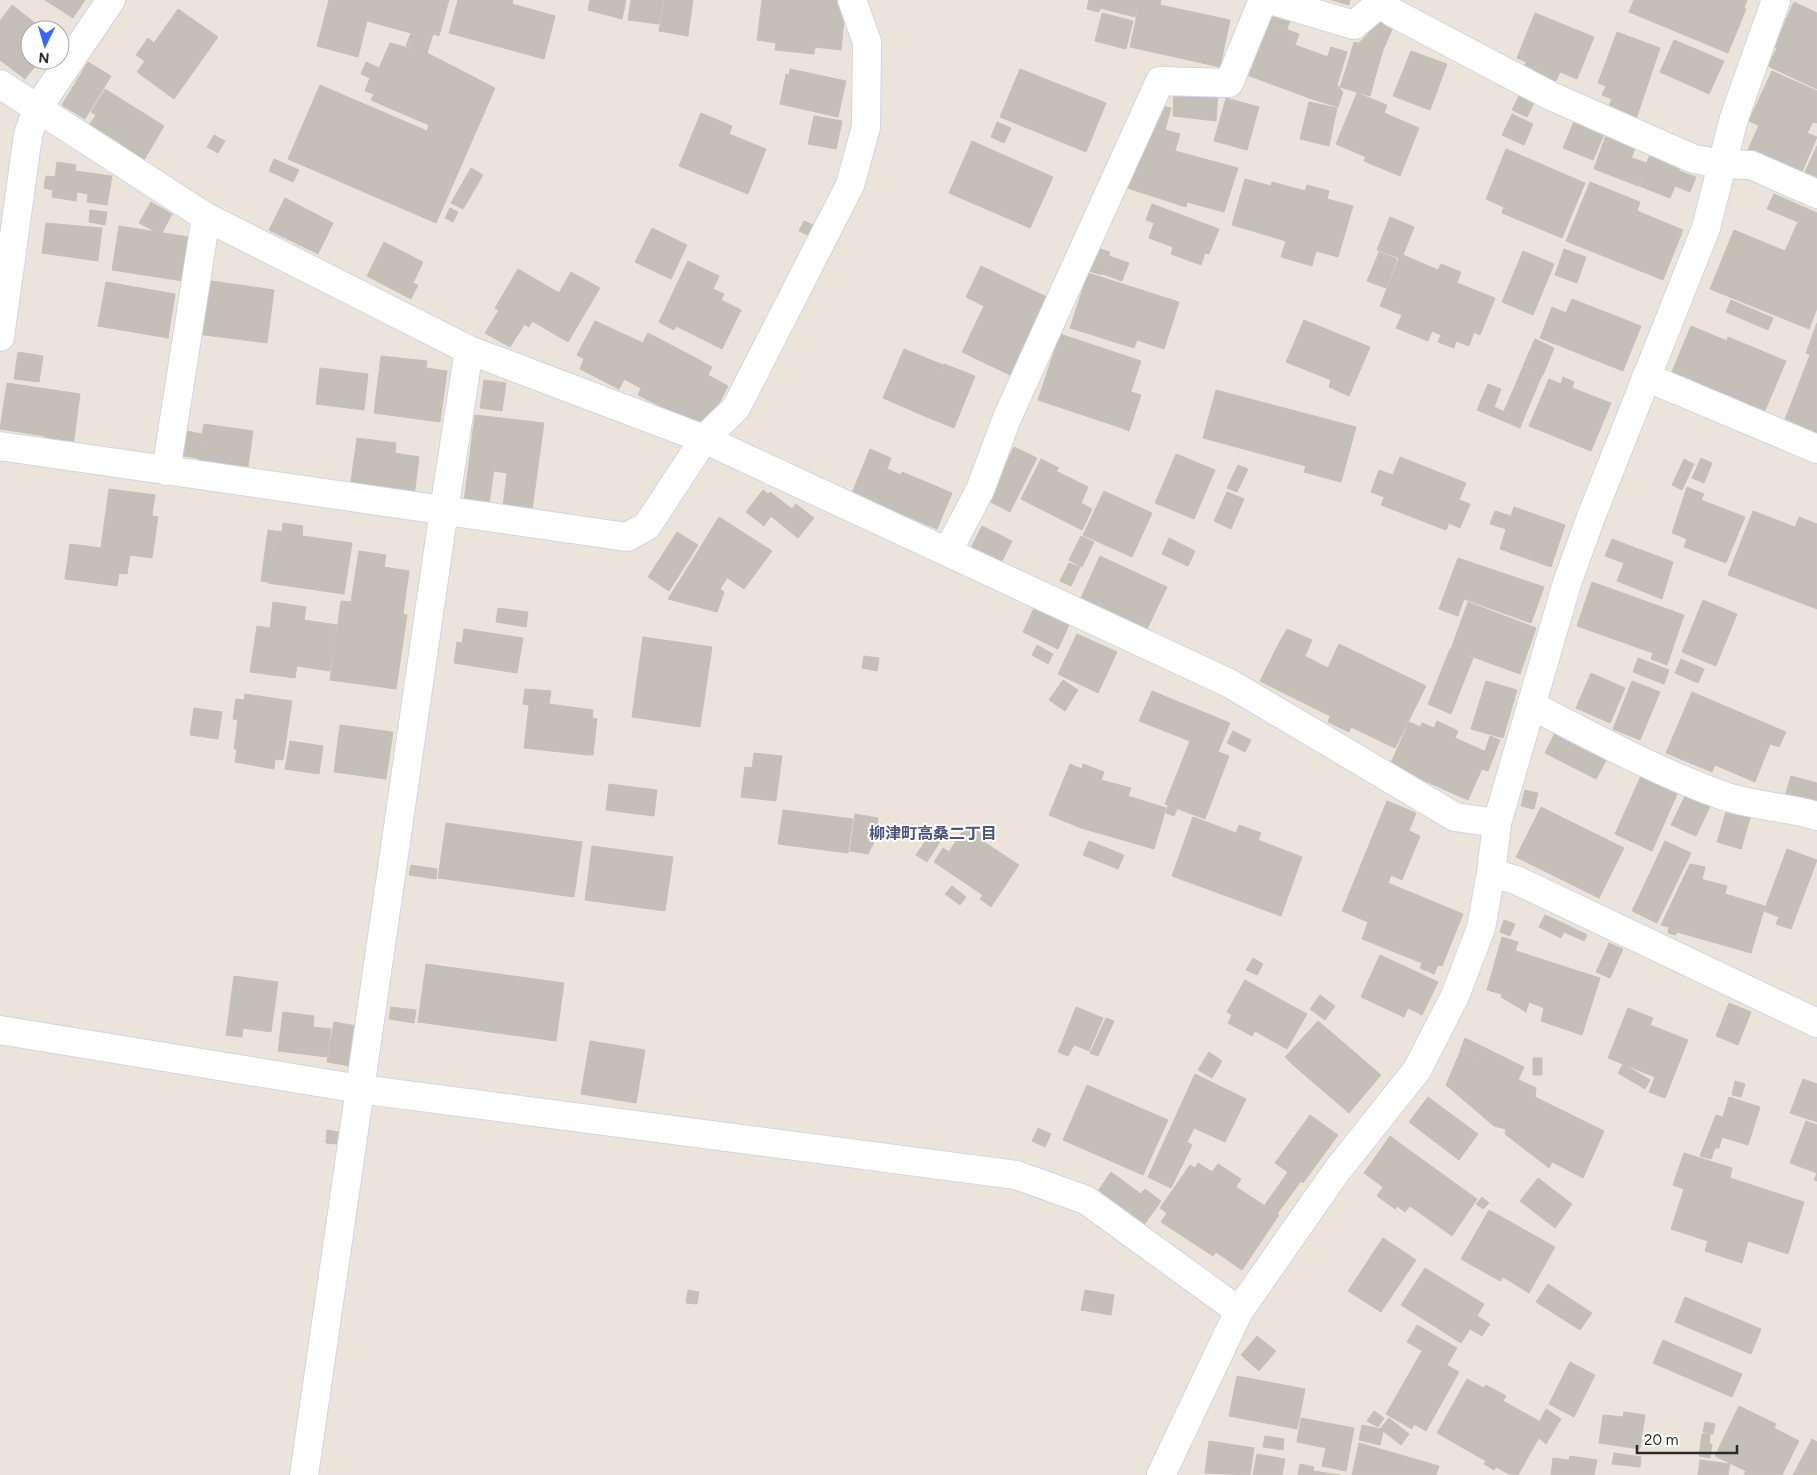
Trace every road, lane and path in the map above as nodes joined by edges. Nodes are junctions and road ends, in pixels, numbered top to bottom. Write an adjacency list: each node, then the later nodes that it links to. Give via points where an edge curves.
1 (111, 0): 8 (street)
2 (852, 0): 15 (street, via 867,42 867,80 866,127 850,185 736,408)
3 (1263, 0): 20 (street, via 1229,83 1160,81 1007,418 980,490)
4 (1270, 0): 6 (street, via 1354,25)
5 (1776, 0): 9 (street, via 1734,118)
6 (1379, 2): 9 (street, via 1550,96 1694,159)
7 (0, 84): 8 (street)
8 (37, 109): 11 (street); 12 (street, via 28,135)
9 (1722, 164): 10 (street, via 1751,165); 14 (street, via 1706,228)
10 (1817, 194)
11 (206, 217): 13 (street); 18 (street)
12 (0, 337)
13 (469, 350): 15 (street); 19 (street)
14 (1646, 377): 17 (street); 21 (street, via 1577,555)
15 (704, 439): 19 (street, via 647,526 627,537); 20 (street)
16 (0, 446): 18 (street)
17 (1817, 449)
18 (166, 471): 19 (street)
19 (444, 510): 27 (street)
20 (948, 551): 23 (street, via 1230,683 1456,817)
21 (1531, 705): 22 (street, via 1621,752 1725,796); 23 (street)
22 (1817, 816)
23 (1496, 823): 24 (street)
24 (1491, 873): 25 (street, via 1516,880); 28 (street, via 1481,928 1455,996 1417,1070 1336,1172)
25 (1817, 1023)
26 (0, 1030): 27 (street)
27 (360, 1089): 28 (street, via 1016,1174 1086,1200); 29 (street)
28 (1239, 1311): 30 (street)
29 (304, 1475)
30 (1161, 1475)

